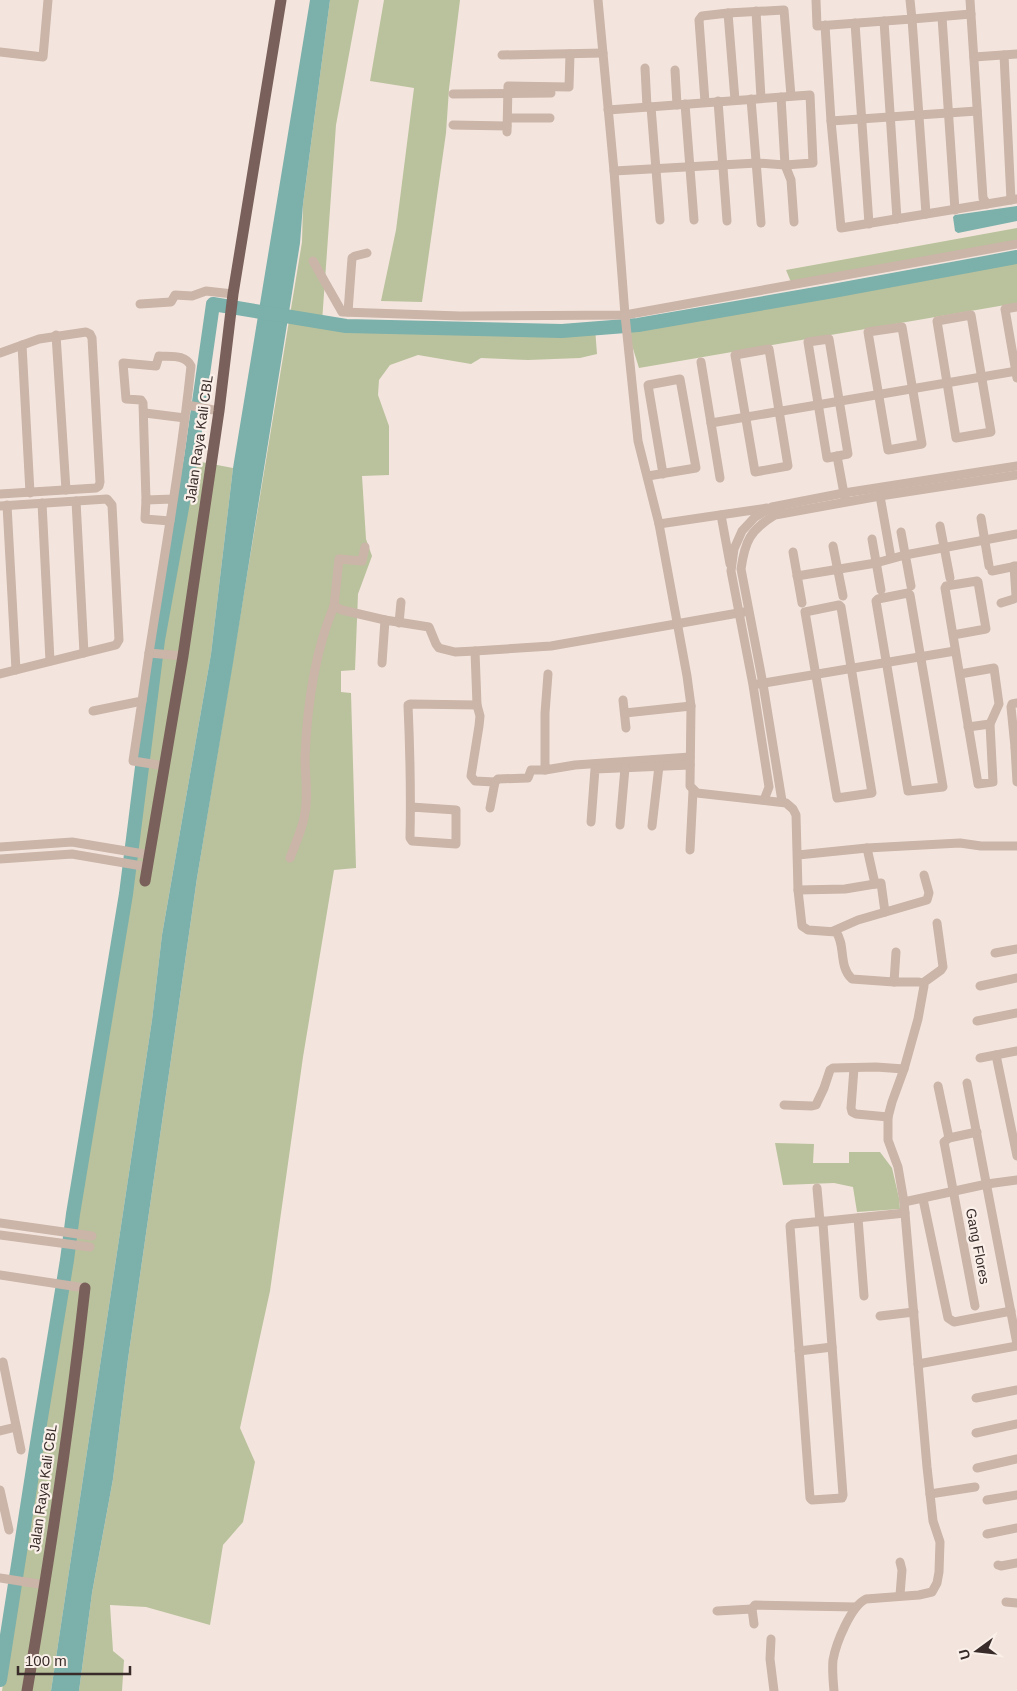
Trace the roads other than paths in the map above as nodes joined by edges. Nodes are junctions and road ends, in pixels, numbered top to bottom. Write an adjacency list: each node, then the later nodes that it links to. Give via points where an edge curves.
1 (48, 0): 15 (street, via 43,56)
2 (280, 0): 66 (main road, Jalan Raya Kali CBL)
3 (598, 0): 16 (street)
4 (816, 0): 14 (street, via 818,26)
5 (910, 0): 11 (street)
6 (970, 0): 9 (street)
7 (756, 11): 8 (street); 27 (street, via 784,10); 29 (street)
8 (728, 13): 31 (street); 32 (street, via 700,18)
9 (971, 14): 10 (street); 21 (street)
10 (942, 16): 11 (street); 38 (street)
11 (912, 19): 12 (street); 39 (street)
12 (884, 21): 13 (street); 40 (street)
13 (855, 23): 14 (street); 42 (street)
14 (826, 25): 43 (street)
15 (0, 52)
16 (603, 53): 17 (street); 36 (street)
17 (570, 54): 19 (street); 24 (street, via 569,87 508,86)
18 (1017, 54): 20 (street)
19 (502, 55)
20 (1004, 55): 21 (street); 52 (street)
21 (974, 58): 37 (street)
22 (645, 68): 35 (street)
23 (675, 70): 34 (street)
24 (508, 93): 25 (street); 26 (street); 45 (street)
25 (551, 93)
26 (453, 94)
27 (791, 96): 28 (street); 48 (street, via 810,95 813,163)
28 (781, 97): 29 (street); 48 (street)
29 (761, 98): 30 (street)
30 (751, 99): 31 (street); 46 (street)
31 (735, 100): 33 (street)
32 (705, 102): 33 (street); 34 (street)
33 (718, 102): 47 (street)
34 (681, 104): 35 (street); 49 (street)
35 (649, 107): 36 (street); 50 (street)
36 (608, 110): 51 (street)
37 (978, 111): 38 (street); 53 (street, via 983,198)
38 (948, 113): 39 (street); 54 (street)
39 (919, 115): 40 (street); 55 (street)
40 (892, 117): 42 (street); 56 (street)
41 (550, 118): 45 (street)
42 (861, 119): 43 (street); 62 (street)
43 (831, 121): 62 (street, via 841,228)
44 (453, 125): 45 (street)
45 (507, 125)
46 (757, 163): 47 (street); 48 (street); 61 (street)
47 (723, 165): 49 (street); 59 (street)
48 (785, 165): 60 (street, via 791,180)
49 (690, 167): 50 (street); 58 (street)
50 (656, 169): 51 (street); 57 (street)
51 (614, 172): 70 (street)
52 (1014, 200): 53 (street)
53 (987, 204): 54 (street)
54 (955, 210): 55 (street)
55 (926, 214): 56 (street)
56 (897, 219): 62 (street)
57 (660, 220)
58 (694, 220)
59 (727, 221)
60 (794, 222)
61 (761, 223)
62 (869, 224)
63 (1017, 244): 70 (street)
64 (367, 252): 69 (street, via 352,258)
65 (313, 261): 69 (street, via 342,312)
66 (229, 293): 67 (street, via 206,290 192,296 175,295 173,299); 83 (main road, Jalan Raya Kali CBL)
67 (140, 304)
68 (1017, 307): 75 (street, via 1005,309)
69 (348, 312): 70 (street)
70 (626, 317): 93 (street, via 638,441)
71 (56, 335): 72 (street); 95 (street); 95 (street, via 86,332 92,338 100,482 96,488)
72 (22, 345): 73 (street); 96 (street)
73 (0, 354)
74 (701, 362): 88 (street)
75 (1017, 374): 76 (street)
76 (982, 377): 77 (street); 77 (street, via 991,432 956,438); 77 (street, via 971,315 936,321)
77 (947, 383): 78 (street)
78 (912, 389): 79 (street); 79 (street, via 922,444 888,450); 79 (street, via 902,327 868,332)
79 (878, 394): 80 (street)
80 (839, 401): 82 (street); 82 (street, via 828,339 808,342); 89 (street, via 848,454)
81 (188, 405): 83 (street); 85 (street, via 191,366 188,361 181,357 159,356 156,366 123,363 126,399 142,401); 87 (street)
82 (818, 405): 84 (street); 89 (street, via 828,458)
83 (219, 410): 144 (main road, Jalan Raya Kali CBL)
84 (779, 411): 86 (street); 86 (street, via 788,466 763,471 755,472); 86 (street, via 769,349 735,355)
85 (145, 413): 87 (street); 101 (street)
86 (745, 417): 88 (street)
87 (185, 418): 100 (street)
88 (711, 423): 94 (street)
89 (837, 456): 99 (street)
90 (1017, 466): 99 (street)
91 (663, 474): 91 (street, via 648,385 680,380 696,468); 93 (street)
92 (1017, 475): 98 (street)
93 (648, 476): 109 (street)
94 (720, 478)
95 (66, 490): 96 (street)
96 (30, 493): 97 (street)
97 (0, 494)
98 (880, 496): 99 (street); 120 (street)
99 (845, 498): 105 (street); 134 (street, via 775,515 749,537 741,569)
100 (173, 499): 101 (street); 108 (street)
101 (146, 500): 108 (street, via 145,519)
102 (76, 501): 103 (street); 142 (street); 142 (street, via 107,499 112,504 119,640 116,645)
103 (42, 503): 104 (street); 146 (street)
104 (4, 506): 150 (street)
105 (772, 507): 106 (street); 124 (street, via 755,517 742,531 734,549)
106 (721, 514): 109 (street); 124 (street)
107 (980, 518): 114 (street)
108 (170, 521): 143 (street)
109 (659, 524): 138 (street)
110 (940, 526): 117 (street)
111 (901, 532): 119 (street)
112 (1017, 534): 114 (street)
113 (872, 539): 121 (street)
114 (985, 540): 117 (street); 122 (street, via 991,568)
115 (833, 546): 123 (street)
116 (365, 547): 133 (street, via 362,561 339,559)
117 (944, 548): 119 (street); 126 (street)
118 (793, 552): 125 (street)
119 (905, 555): 120 (street); 127 (street)
120 (892, 558): 121 (street)
121 (876, 563): 123 (street); 128 (street)
122 (1016, 566): 132 (street, via 1016,596)
123 (838, 570): 125 (street); 129 (street)
124 (731, 571): 135 (street)
125 (797, 576): 131 (street)
126 (950, 578)
127 (911, 586)
128 (881, 590)
129 (843, 596)
130 (401, 602): 137 (street)
131 (802, 603)
132 (1002, 603)
133 (334, 606): 136 (street); 191 (street, via 325,628 310,700 304,817)
134 (748, 612): 135 (street); 155 (street)
135 (739, 613): 138 (street); 156 (street)
136 (385, 620): 137 (street); 147 (street)
137 (399, 623): 140 (street, via 428,627 439,648 455,652)
138 (678, 623): 140 (street, via 551,646); 161 (street)
139 (953, 635): 139 (street, via 945,588 976,581 986,629); 141 (street)
140 (475, 651): 160 (street)
141 (955, 651): 145 (street); 154 (street)
142 (84, 653): 146 (street)
143 (150, 653): 144 (street); 158 (street)
144 (183, 656): 169 (main road, Jalan Raya Kali CBL)
145 (920, 657): 148 (street); 148 (street, via 908,593 876,601); 148 (street, via 943,787 908,791)
146 (50, 661): 150 (street)
147 (382, 663)
148 (886, 663): 149 (street)
149 (852, 668): 153 (street); 153 (street, via 839,605 805,612); 153 (street, via 872,793 837,798)
150 (16, 670): 151 (street)
151 (0, 674)
152 (548, 674): 172 (street)
153 (815, 674): 155 (street)
154 (960, 674): 164 (street, via 994,668 999,704); 165 (street)
155 (763, 684): 156 (street); 177 (street)
156 (753, 686): 176 (street, via 769,787)
157 (623, 700): 163 (street)
158 (142, 701): 162 (street); 169 (street, via 133,762)
159 (1017, 703): 167 (street, via 1010,707)
160 (477, 705): 173 (street, via 480,726 471,776 475,781); 178 (street, via 408,705)
161 (691, 706): 163 (street); 168 (street)
162 (93, 712)
163 (624, 713): 166 (street)
164 (990, 724): 165 (street); 165 (street, via 994,782 978,784)
165 (968, 727)
166 (626, 728)
167 (1016, 746): 174 (street)
168 (690, 761): 170 (street); 172 (street, via 575,765); 175 (street, via 689,783)
169 (165, 766): 188 (main road, Jalan Raya Kali CBL)
170 (659, 766): 171 (street); 182 (street)
171 (625, 768): 180 (street, via 595,769); 181 (street)
172 (545, 770): 173 (street, via 531,770 528,778 498,779)
173 (495, 782): 179 (street)
174 (1017, 782)
175 (693, 791): 176 (street); 187 (street)
176 (764, 800): 177 (street)
177 (782, 801): 189 (street, via 796,815)
178 (411, 807): 178 (street, via 411,840 456,844 456,810)
179 (490, 808)
180 (591, 822)
181 (620, 825)
182 (652, 826)
183 (19, 846): 185 (street); 188 (street, via 72,842); 190 (street)
184 (1017, 846): 186 (street, via 960,843)
185 (0, 847)
186 (867, 848): 189 (street); 196 (street)
187 (690, 850)
188 (150, 854): 193 (main road, Jalan Raya Kali CBL)
189 (798, 855): 197 (street)
190 (20, 858): 192 (street); 193 (street, via 72,854)
191 (290, 858)
192 (0, 859)
193 (148, 866): 195 (main road, Jalan Raya Kali CBL)
194 (924, 875): 198 (street, via 929,893 927,900)
195 (145, 881)
196 (875, 884): 197 (street, via 845,890); 198 (street, via 881,883)
197 (798, 890): 200 (street, via 802,926 808,930)
198 (885, 912): 200 (street)
199 (937, 923): 206 (street, via 943,967)
200 (833, 931): 205 (street, via 839,937 846,973 852,979)
201 (1017, 948): 203 (street)
202 (896, 952): 205 (street)
203 (995, 953)
204 (1017, 978): 207 (street)
205 (894, 982): 206 (street)
206 (922, 983): 214 (street, via 922,1000)
207 (980, 986)
208 (1017, 1013): 209 (street)
209 (977, 1021)
210 (1017, 1051): 211 (street)
211 (996, 1055): 212 (street); 221 (street)
212 (980, 1058)
213 (854, 1068): 214 (street); 217 (street, via 830,1070 816,1105); 218 (street, via 852,1112)
214 (904, 1069): 218 (street)
215 (967, 1083): 219 (street)
216 (938, 1086): 220 (street)
217 (784, 1105)
218 (888, 1117): 227 (street, via 888,1140 898,1167)
219 (977, 1132): 220 (street); 223 (street)
220 (949, 1138): 225 (street, Gang Flores, via 944,1142)
221 (1017, 1156)
222 (1017, 1180): 223 (street)
223 (987, 1184): 225 (street); 239 (street)
224 (817, 1188): 230 (street)
225 (954, 1191): 226 (street); 238 (street, Gang Flores)
226 (923, 1198): 227 (street); 239 (street, via 948,1318 954,1322)
227 (904, 1202): 228 (street)
228 (905, 1213): 229 (street); 240 (street)
229 (858, 1218): 230 (street); 237 (street)
230 (823, 1222): 243 (street); 244 (street, via 790,1226)
231 (0, 1223): 233 (street)
232 (0, 1235): 234 (street)
233 (92, 1236)
234 (90, 1247)
235 (0, 1275): 236 (street)
236 (85, 1288): 268 (main road, Jalan Raya Kali CBL)
237 (864, 1296)
238 (975, 1306)
239 (1011, 1311): 242 (street)
240 (914, 1312): 241 (street); 246 (street)
241 (880, 1316)
242 (1017, 1345): 246 (street)
243 (832, 1346): 244 (street); 244 (street, via 842,1498 810,1498)
244 (799, 1351)
245 (3, 1362): 250 (street)
246 (918, 1364): 258 (street)
247 (1017, 1390): 248 (street)
248 (976, 1398)
249 (1017, 1424): 252 (street)
250 (16, 1427): 251 (street); 253 (street)
251 (0, 1430)
252 (976, 1433)
253 (21, 1450)
254 (1017, 1459): 255 (street)
255 (976, 1468)
256 (975, 1487): 258 (street)
257 (0, 1490): 262 (street)
258 (930, 1494): 269 (street, via 933,1521 940,1542 937,1584 931,1592)
259 (1017, 1495): 260 (street)
260 (987, 1500)
261 (1017, 1528): 263 (street)
262 (9, 1530)
263 (987, 1534)
264 (900, 1562): 269 (street)
265 (1017, 1563): 266 (street)
266 (998, 1565)
267 (1, 1578): 268 (street)
268 (45, 1585): 277 (main road, Jalan Raya Kali CBL)
269 (900, 1595): 272 (street, via 866,1599)
270 (1006, 1602): 271 (street)
271 (1017, 1603)
272 (856, 1607): 273 (street, via 755,1605); 279 (street, via 835,1652)
273 (752, 1609): 274 (street); 275 (street)
274 (717, 1611)
275 (754, 1624)
276 (771, 1639): 278 (street)
277 (27, 1691)
278 (774, 1691)
279 (834, 1691)

